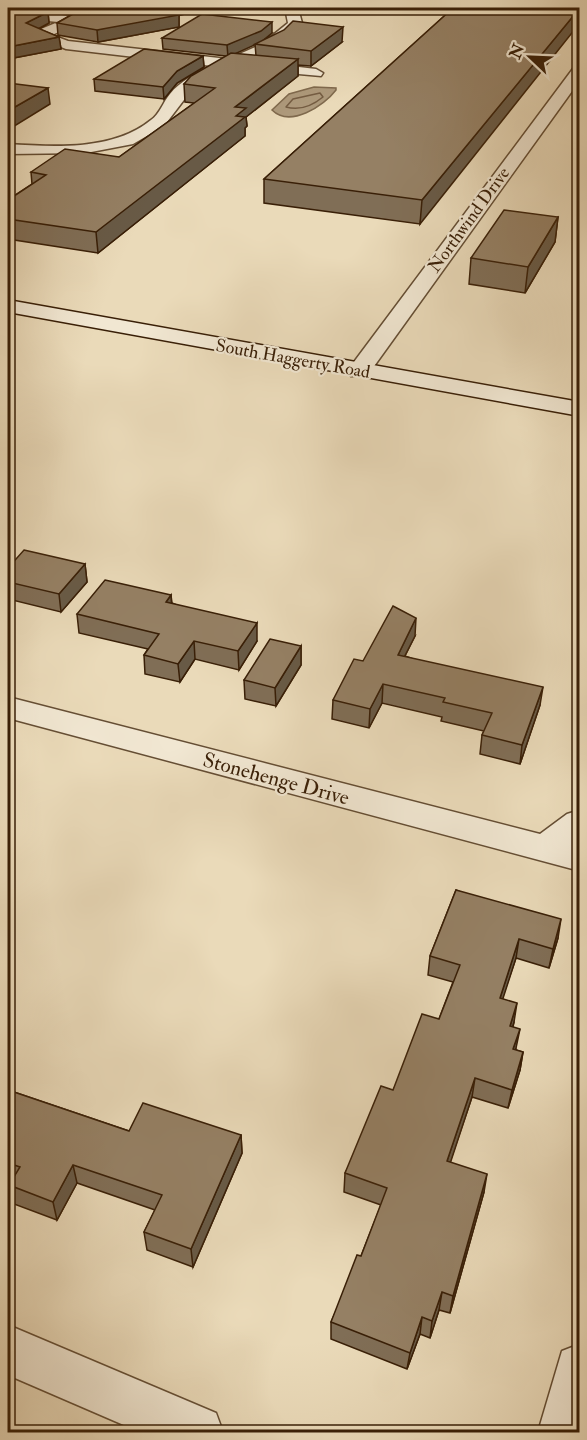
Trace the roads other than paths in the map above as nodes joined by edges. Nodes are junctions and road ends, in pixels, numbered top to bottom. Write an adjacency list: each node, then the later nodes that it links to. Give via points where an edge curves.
1 (293, 10): 5 (street, via 295,23 291,29 267,46)
2 (8, 19): 3 (street, via 37,15 68,21)
3 (36, 34): 4 (street); 5 (street, via 66,45 101,51)
4 (21, 36)
5 (229, 64): 7 (street); 9 (street, via 210,72 174,98 159,122 138,135 78,149)
6 (579, 69): 12 (street, Northwind Drive)
7 (316, 73)
8 (8, 149): 9 (street)
9 (36, 150): 10 (street)
10 (8, 169)
11 (8, 306): 12 (street, South Haggerty Road)
12 (358, 371): 13 (street, South Haggerty Road)
13 (579, 409)
14 (8, 708): 16 (street, Stonehenge Drive)
15 (579, 823): 16 (street)
16 (545, 849): 17 (street, Stonehenge Drive)
17 (579, 858)
18 (8, 1350): 20 (street)
19 (579, 1369): 21 (street)
20 (197, 1432)
21 (564, 1432)

